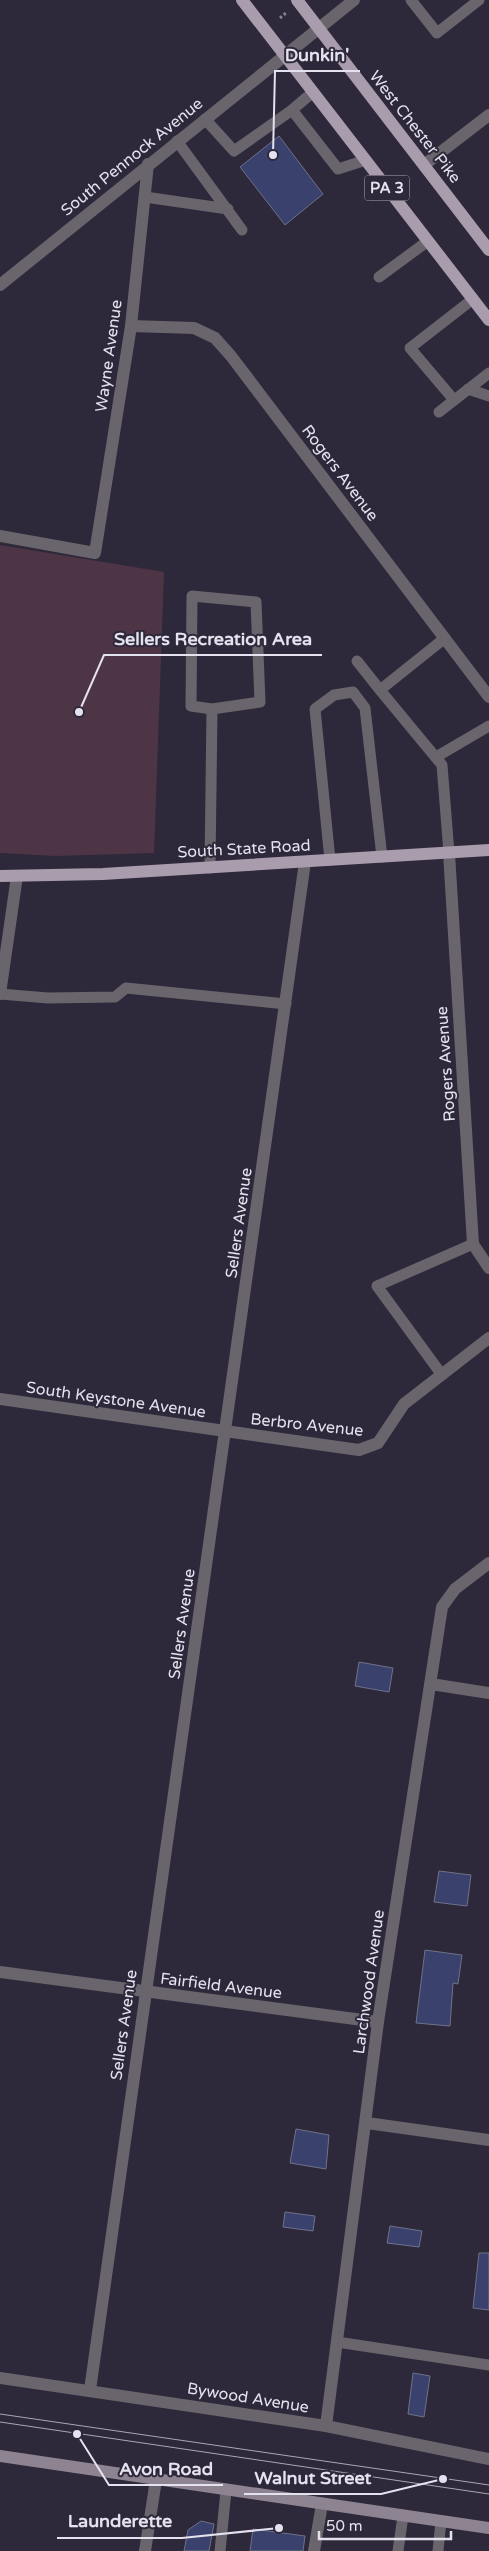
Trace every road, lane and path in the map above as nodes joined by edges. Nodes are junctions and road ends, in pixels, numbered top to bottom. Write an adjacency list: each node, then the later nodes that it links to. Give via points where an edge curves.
1 (242, 0): 8 (main road, PA 3)
2 (354, 0): 7 (street, South Pennock Avenue)
3 (411, 0): 4 (lane, via 437,33)
4 (479, 0)
5 (294, 5): 6 (path); 7 (main road, West Chester Pike / PA 3)
6 (280, 18)
7 (317, 28): 8 (street, South Pennock Avenue); 16 (main road, West Chester Pike / PA 3)
8 (286, 56): 9 (main road, PA 3); 12 (street, South Pennock Avenue)
9 (313, 92): 10 (lane); 14 (main road, PA 3)
10 (292, 110): 12 (lane, via 234,151); 14 (lane, via 338,169)
11 (489, 115): 16 (street)
12 (205, 119): 13 (street, South Pennock Avenue)
13 (177, 141): 15 (street, South Pennock Avenue); 18 (lane)
14 (366, 160): 20 (main road, PA 3)
15 (148, 164): 17 (street, Wayne Avenue); 23 (street, South Pennock Avenue)
16 (424, 165): 21 (main road, West Chester Pike / PA 3)
17 (145, 196): 18 (lane); 26 (street, Wayne Avenue)
18 (228, 209): 19 (lane)
19 (242, 230)
20 (428, 241): 22 (lane); 24 (main road, PA 3)
21 (489, 250)
22 (379, 277)
23 (0, 285)
24 (473, 299): 25 (main road, PA 3); 30 (lane, via 410,348)
25 (489, 320)
26 (131, 326): 32 (street, Wayne Avenue, via 95,552); 33 (street, Rogers Avenue, via 194,328 215,338)
27 (489, 373): 28 (lane)
28 (468, 389): 29 (lane); 30 (lane)
29 (489, 396)
30 (454, 400): 31 (lane)
31 (439, 412)
32 (0, 536)
33 (445, 638): 35 (lane); 36 (street, Rogers Avenue)
34 (357, 661): 35 (lane)
35 (380, 690): 39 (lane)
36 (489, 697)
37 (212, 709): 37 (lane, via 191,706 192,596 256,602 260,702); 45 (lane)
38 (489, 726): 39 (lane)
39 (436, 757): 41 (lane, via 442,765)
40 (489, 850): 41 (main road, South State Road)
41 (448, 853): 42 (main road, South State Road); 50 (street, Rogers Avenue)
42 (382, 857): 43 (main road, South State Road); 43 (lane, via 365,708 353,692 334,695 315,709)
43 (330, 860): 44 (main road, South State Road)
44 (305, 862): 45 (main road, South State Road); 49 (street, Sellers Avenue)
45 (210, 868): 47 (main road, South State Road)
46 (0, 876): 47 (main road, South State Road)
47 (17, 876): 48 (street)
48 (0, 994): 49 (lane, via 48,998 115,997 126,988)
49 (286, 1004): 55 (street, Sellers Avenue)
50 (473, 1244): 51 (street); 53 (lane, via 377,1286)
51 (489, 1268)
52 (489, 1338): 53 (street, Berbro Avenue)
53 (442, 1375): 55 (street, Berbro Avenue, via 404,1404 378,1443 366,1449)
54 (0, 1399): 55 (street, South Keystone Avenue)
55 (227, 1433): 60 (street, Sellers Avenue)
56 (489, 1564): 57 (street, Larchwood Avenue, via 455,1589 442,1607)
57 (431, 1684): 58 (street); 61 (street, Larchwood Avenue)
58 (489, 1693)
59 (0, 1972): 60 (street, Fairfield Avenue)
60 (144, 1993): 61 (street, Fairfield Avenue); 67 (street, Sellers Avenue)
61 (378, 2022): 62 (street, Larchwood Avenue)
62 (367, 2123): 63 (street); 64 (street, Larchwood Avenue)
63 (489, 2140)
64 (337, 2342): 65 (lane); 68 (street, Larchwood Avenue)
65 (489, 2365)
66 (0, 2378): 67 (street, Bywood Avenue)
67 (90, 2390): 68 (street, Bywood Avenue)
68 (326, 2426): 70 (street, Bywood Avenue)
69 (0, 2456): 71 (main road)
70 (489, 2459)
71 (156, 2480): 72 (main road); 77 (street)
72 (226, 2491): 73 (main road); 78 (lane)
73 (322, 2504): 74 (main road); 79 (street)
74 (403, 2516): 75 (main road); 80 (lane)
75 (441, 2521): 76 (main road); 81 (lane)
76 (489, 2528)
77 (145, 2551)
78 (220, 2551)
79 (314, 2551)
80 (398, 2551)
81 (438, 2551)

